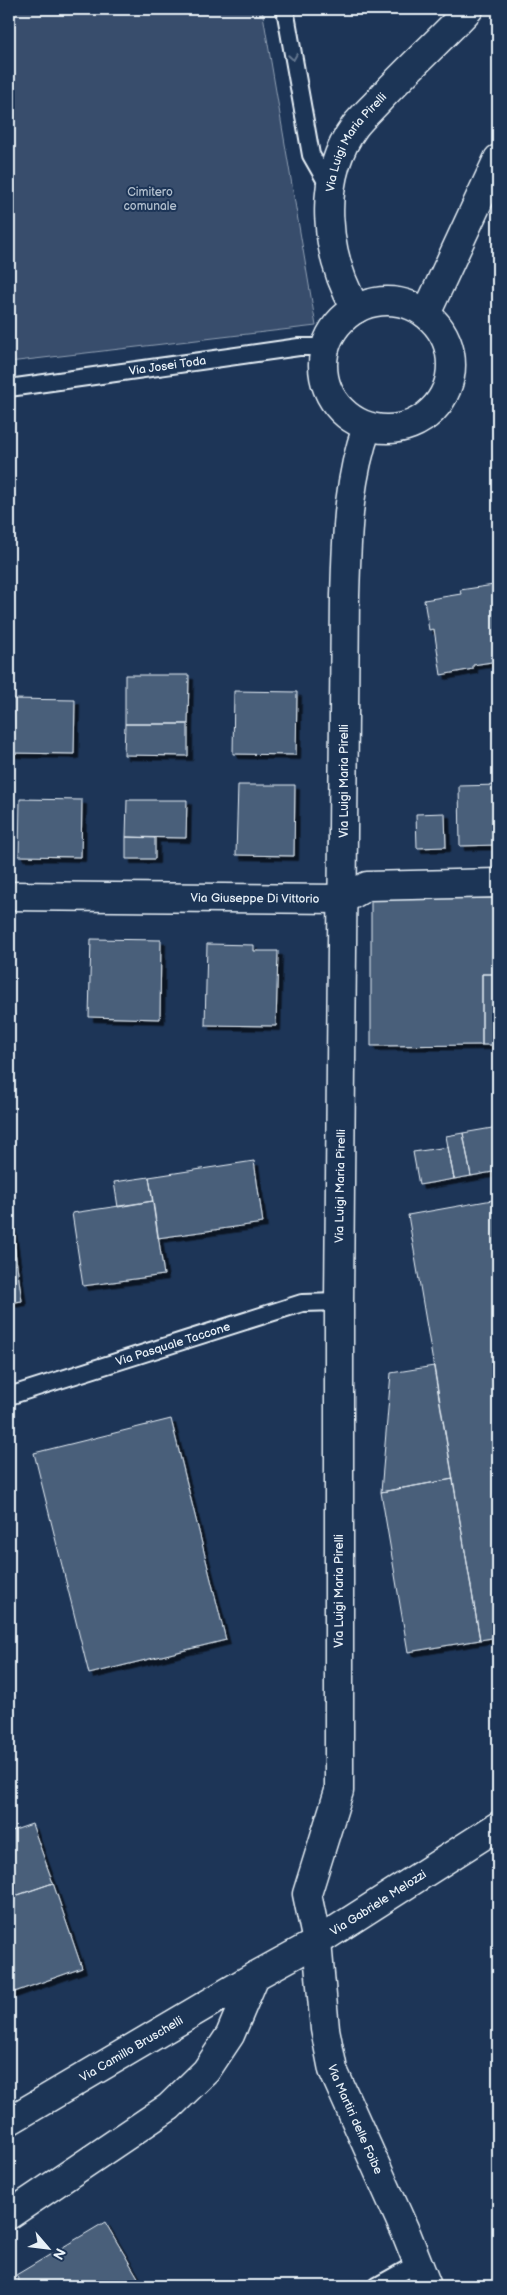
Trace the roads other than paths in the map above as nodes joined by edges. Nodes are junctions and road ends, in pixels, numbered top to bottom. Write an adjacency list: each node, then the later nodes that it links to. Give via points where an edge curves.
1 (285, 9): 4 (lane, one-way to 4, via 310,154)
2 (469, 9): 4 (street, Via Luigi Maria Pirelli, via 355,126 336,166)
3 (498, 159): 6 (street)
4 (331, 190): 5 (street, Via Luigi Maria Pirelli, via 329,220 333,253 339,277)
5 (356, 309): 6 (street, via 384,301 399,302); 7 (street, via 336,325)
6 (426, 314): 9 (street, via 444,334 449,345 451,371 444,395 437,406 417,423 392,430)
7 (326, 347): 8 (lane, Via Josei Toda, via 299,347); 9 (street, via 323,375 334,402 343,412)
8 (9, 388)
9 (367, 427): 12 (street, Via Luigi Maria Pirelli, via 356,457 349,499 345,606)
10 (498, 883): 12 (street, Via Giuseppe Di Vittorio, via 367,886)
11 (9, 896): 12 (street, Via Giuseppe Di Vittorio)
12 (344, 899): 13 (street, Via Luigi Maria Pirelli)
13 (339, 1302): 14 (lane, Via Pasquale Taccone, via 302,1303); 16 (street, Via Luigi Maria Pirelli, via 339,1791 307,1894)
14 (9, 1396)
15 (498, 1826): 16 (street, Via Gabriele Melozzi)
16 (317, 1942): 17 (street, Via Gabriele Melozzi); 20 (street, Via Martiri delle Foibe, via 325,2029 333,2070)
17 (255, 1976): 18 (street, Via Camillo Bruschelli); 19 (street, via 230,2035 206,2070 169,2106)
18 (9, 2121)
19 (9, 2215)
20 (422, 2275): 21 (lane)
21 (377, 2286)

